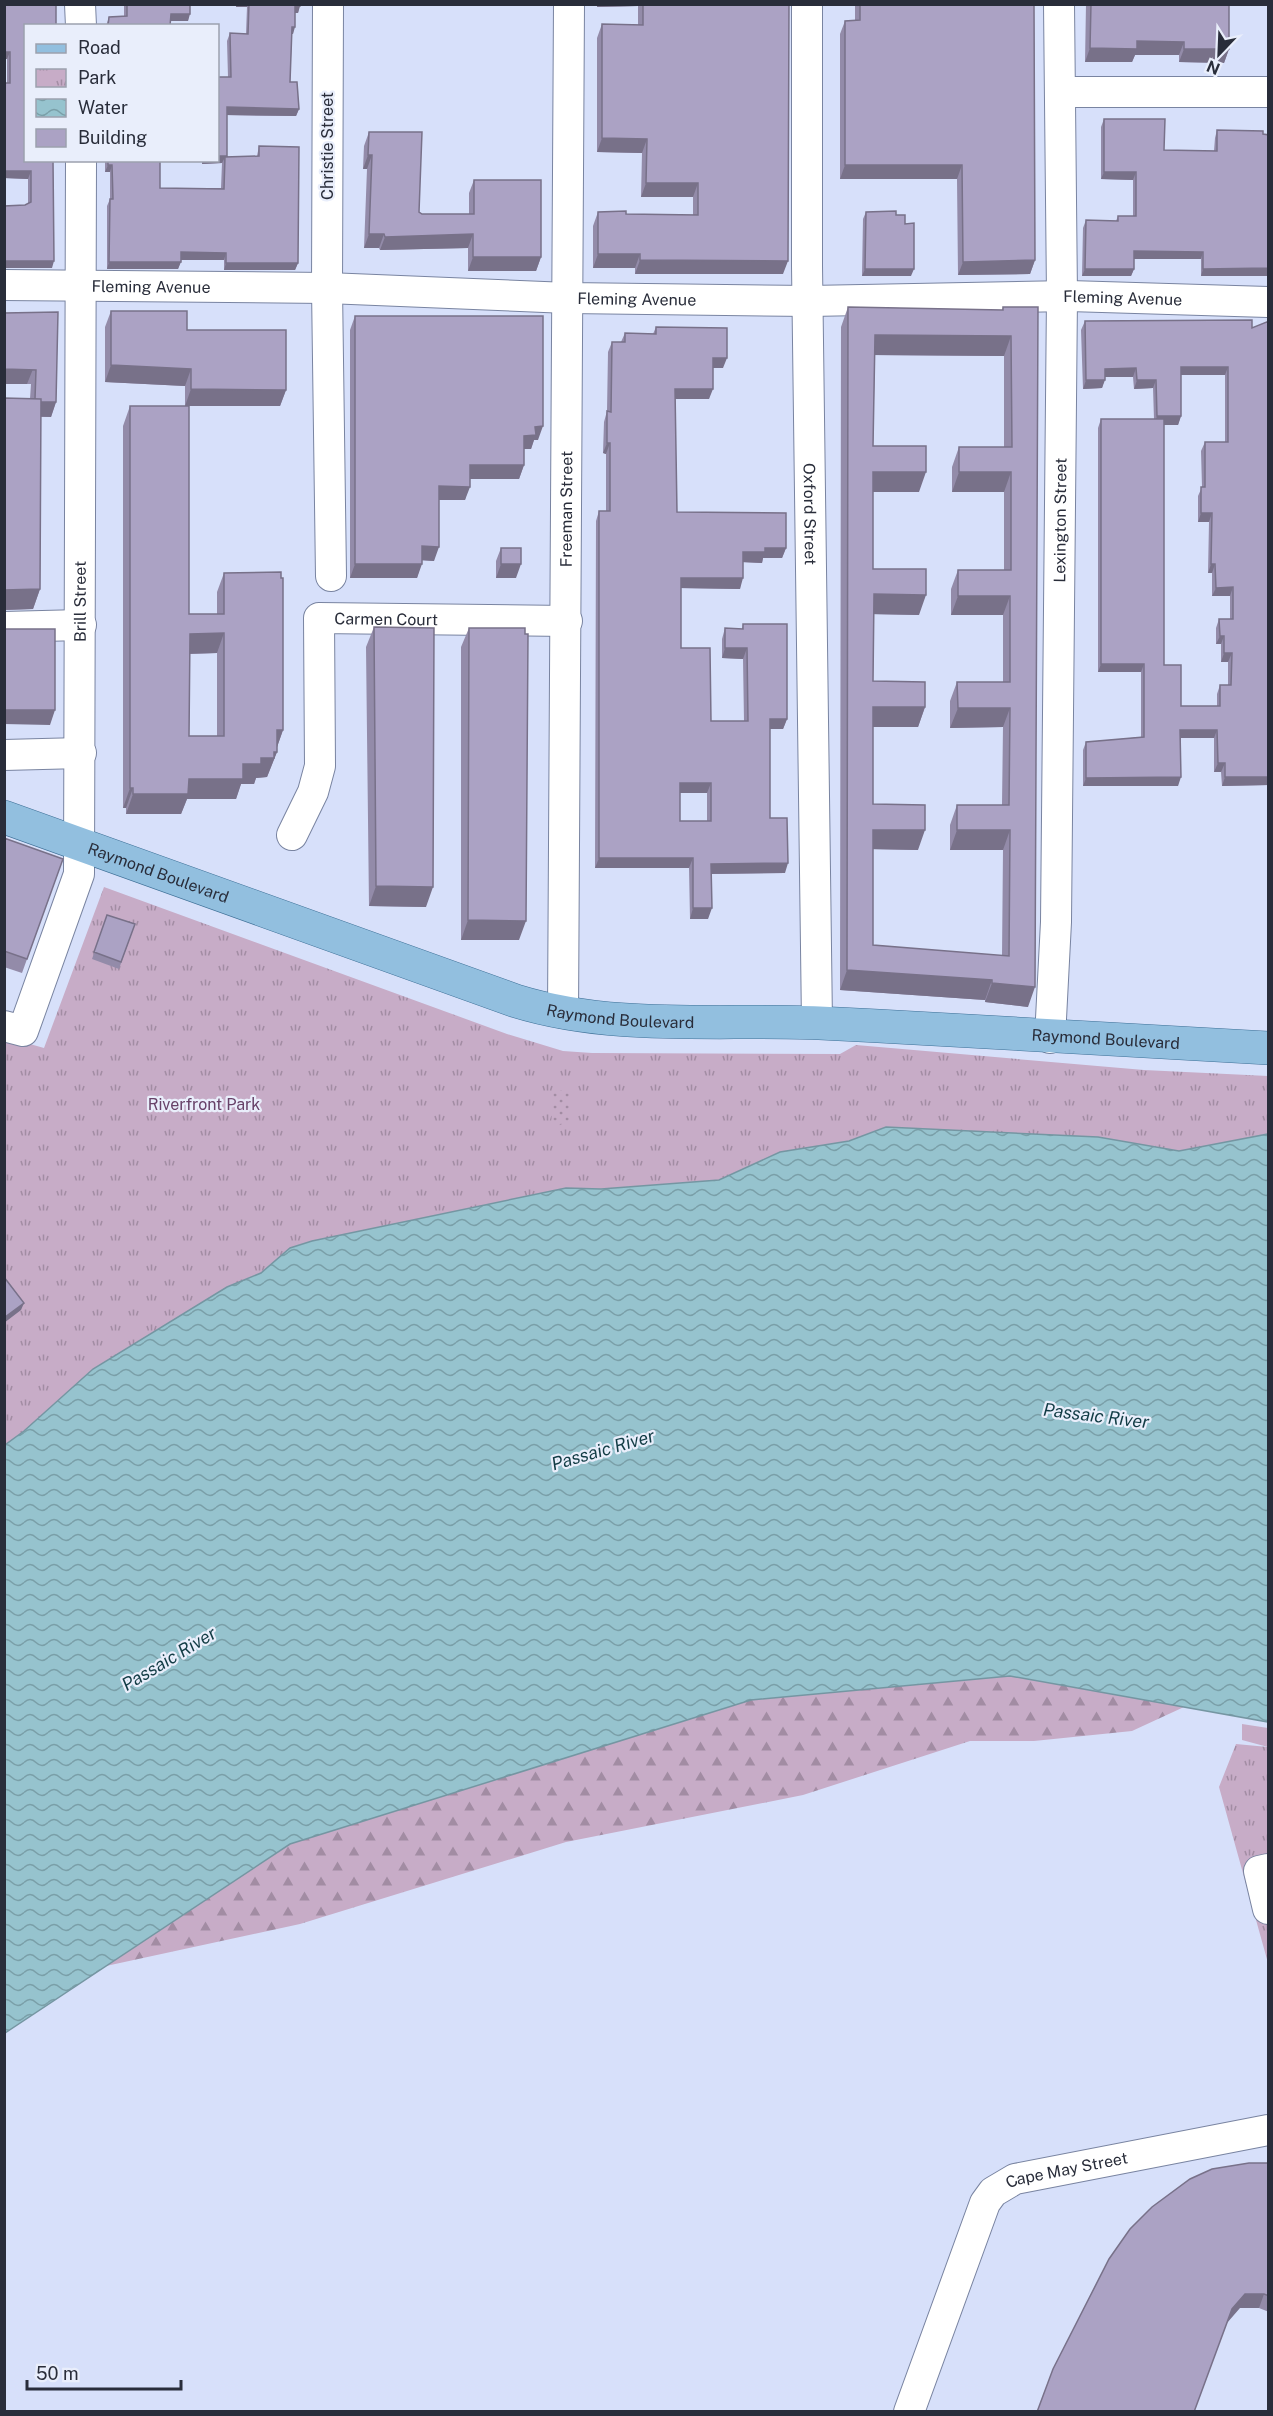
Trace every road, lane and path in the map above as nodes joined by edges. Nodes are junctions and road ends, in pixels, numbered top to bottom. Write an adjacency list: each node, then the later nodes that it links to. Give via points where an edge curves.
1 (80, 4): 6 (street)
2 (328, 4): 12 (street, Christie Street)
3 (569, 4): 14 (street, Freeman Street)
4 (807, 4): 15 (street, Oxford Street)
5 (1059, 4): 7 (street, Lexington Street)
6 (81, 24)
7 (1060, 92): 8 (street); 13 (street, Lexington Street)
8 (1269, 92)
9 (81, 162): 11 (street, Brill Street)
10 (4, 285): 11 (street, Fleming Avenue)
11 (82, 286): 12 (street, Fleming Avenue); 19 (street, Brill Street)
12 (327, 288): 14 (street, Fleming Avenue); 17 (street, Christie Street)
13 (1062, 296): 15 (street, Fleming Avenue); 16 (street, Fleming Avenue); 29 (street, Lexington Street, via 1056,922)
14 (567, 298): 15 (street, Fleming Avenue); 18 (street, Freeman Street)
15 (810, 301): 27 (street, Oxford Street)
16 (1269, 302)
17 (331, 576)
18 (567, 621): 24 (street, Carmen Court, via 319,618 320,766 314,792); 26 (street, Freeman Street)
19 (81, 625): 20 (street); 21 (street, Brill Street)
20 (4, 627)
21 (81, 753): 22 (street); 25 (street, Brill Street)
22 (4, 755)
23 (4, 817): 25 (main road, Raymond Boulevard)
24 (292, 836)
25 (79, 844): 26 (main road, Raymond Boulevard, via 516,1001); 28 (street, Brill Street, via 79,874)
26 (563, 1013): 27 (main road, Raymond Boulevard, via 618,1019)
27 (817, 1023): 29 (main road, Raymond Boulevard)
28 (14, 1029)
29 (1050, 1038): 30 (main road, Raymond Boulevard)
30 (1269, 1048)
31 (1269, 1869): 32 (street, via 1259,1871)
32 (1269, 1909)
33 (1269, 2130): 34 (street, Cape May Street, via 1015,2179 993,2192 982,2212)
34 (909, 2412)

